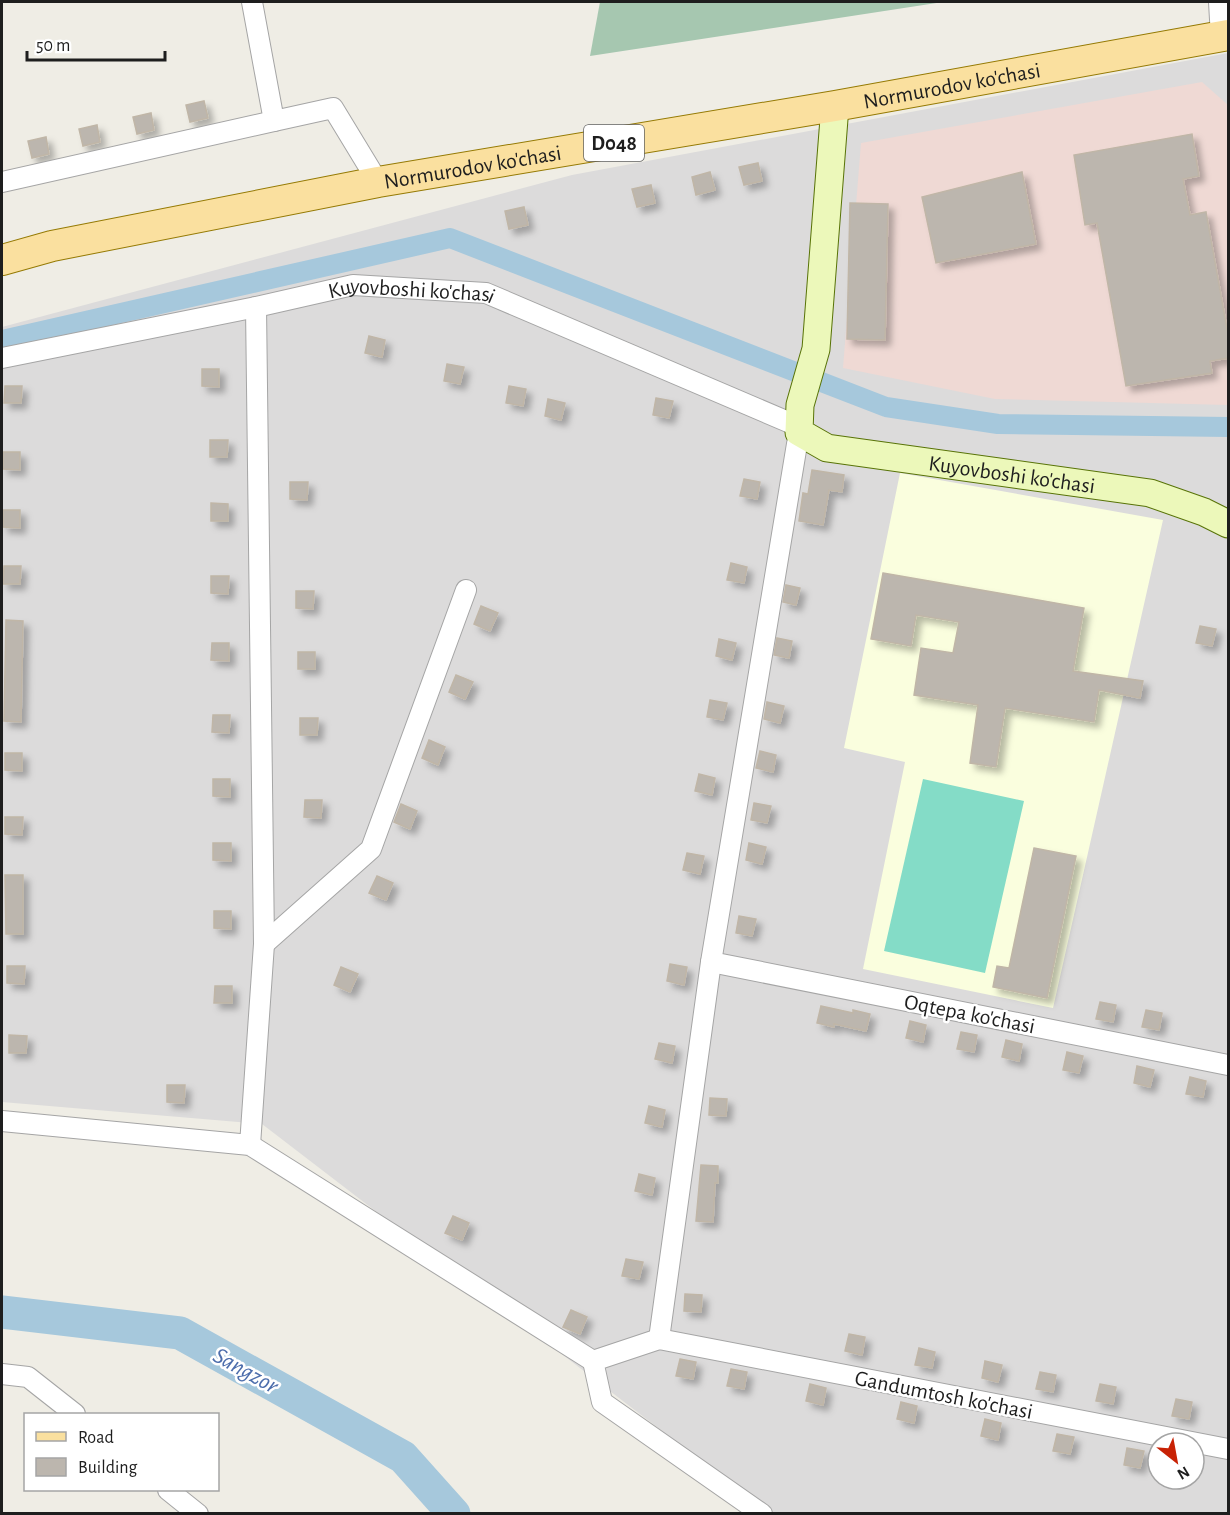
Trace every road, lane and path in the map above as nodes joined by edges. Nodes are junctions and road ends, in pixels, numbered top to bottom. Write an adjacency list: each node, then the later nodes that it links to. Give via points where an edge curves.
1 (252, 2): 5 (street)
2 (1219, 2): 3 (street)
3 (1225, 36): 4 (main road, Normurodov ko'chasi / D048)
4 (835, 106): 7 (main road, Normurodov ko'chasi / D048); 11 (main road, via 816,349)
5 (274, 121): 6 (street); 7 (street, via 333,108)
6 (2, 182)
7 (378, 182): 8 (main road, Normurodov ko'chasi / D048, via 52,246)
8 (2, 260)
9 (256, 307): 10 (street, Kuyovboshi ko'chasi); 11 (street, Kuyovboshi ko'chasi, via 353,285 486,293); 14 (street)
10 (2, 358)
11 (800, 421): 12 (main road, Kuyovboshi ko'chasi, via 826,448 1150,493); 15 (street)
12 (1228, 524)
13 (466, 590): 14 (street, via 371,849)
14 (264, 944): 18 (street)
15 (711, 962): 16 (street, Oqtepa ko'chasi); 19 (street)
16 (1228, 1065)
17 (2, 1121): 18 (street)
18 (250, 1145): 20 (street)
19 (659, 1339): 20 (street); 23 (street, Gandumtosh ko'chasi)
20 (593, 1361): 26 (street, via 602,1402)
21 (2, 1374): 22 (street, via 28,1377)
22 (74, 1413)
23 (1228, 1449)
24 (169, 1491): 25 (street)
25 (198, 1514)
26 (762, 1514)

